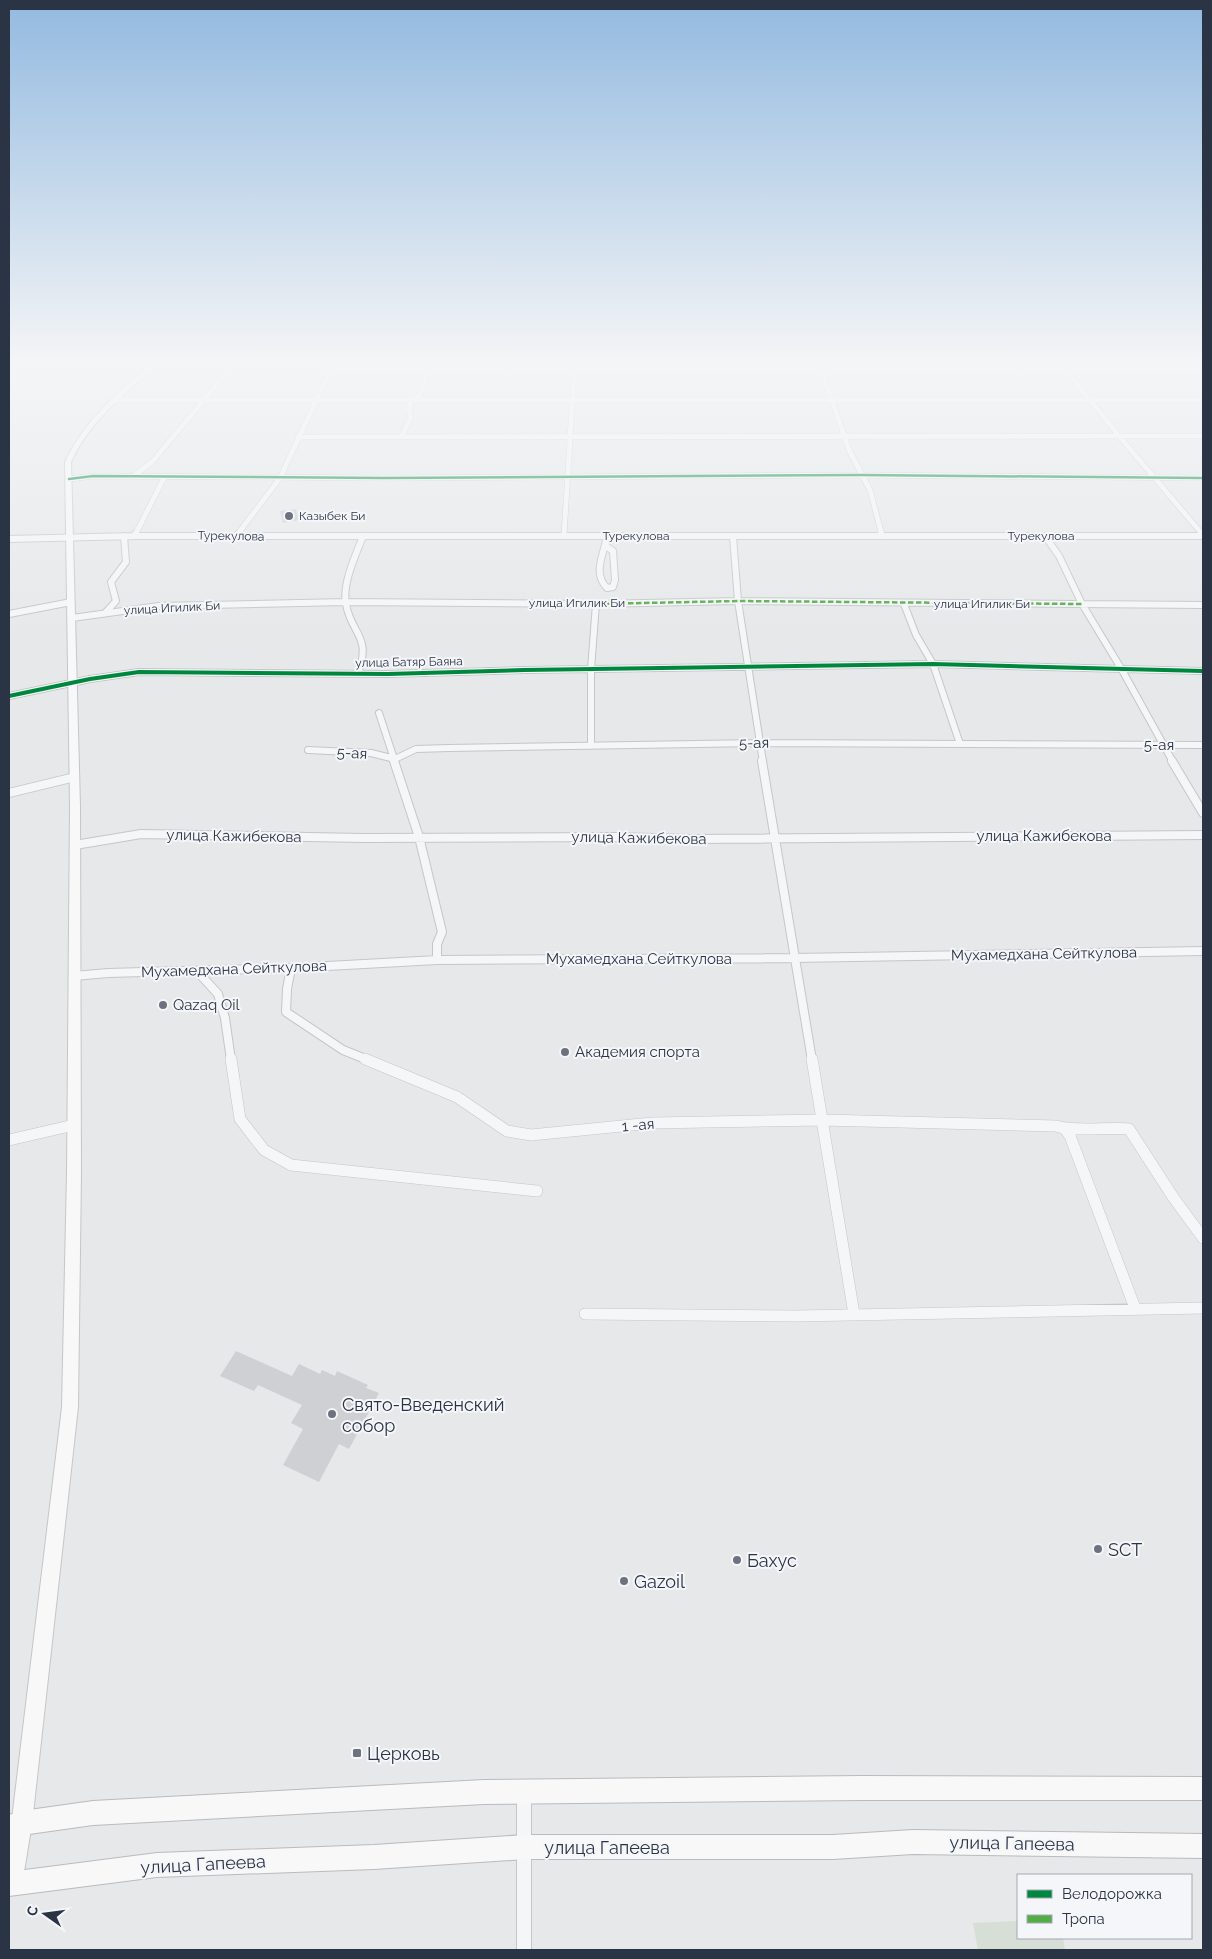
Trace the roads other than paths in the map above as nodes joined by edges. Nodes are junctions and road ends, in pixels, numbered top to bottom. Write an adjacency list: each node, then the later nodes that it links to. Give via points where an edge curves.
1 (72, 451): 14 (main road, via 68,462)
2 (161, 451): 7 (street)
3 (292, 451): 11 (street)
4 (569, 451): 9 (street)
5 (850, 451): 10 (street)
6 (1132, 451): 13 (street)
7 (134, 476): 8 (street); 14 (street, via 93,476)
8 (165, 476): 11 (street); 17 (street)
9 (568, 476): 10 (street); 11 (street); 20 (street)
10 (861, 476): 13 (street); 23 (street, via 870,490)
11 (280, 478): 18 (street)
12 (1203, 478): 13 (street)
13 (1155, 479): 15 (street)
14 (69, 480): 25 (main road)
15 (1203, 535): 24 (street, Турекулова)
16 (124, 536): 17 (street, Турекулова); 25 (street, Турекулова); 35 (street, via 126,562 111,582 116,601)
17 (134, 536): 18 (street, Турекулова)
18 (236, 536): 19 (street, Турекулова)
19 (362, 536): 20 (street, Турекулова); 30 (street)
20 (564, 536): 21 (street, Турекулова)
21 (607, 536): 22 (street, Турекулова); 27 (street)
22 (732, 536): 23 (street, Турекулова); 28 (street)
23 (882, 536): 24 (street, Турекулова)
24 (1045, 536): 33 (street, via 1059,556)
25 (69, 538): 26 (street, Турекулова); 29 (main road)
26 (9, 539)
27 (606, 546): 27 (street, via 613,550 615,580 613,587 607,588 601,582 599,572 602,551)
28 (738, 601): 31 (street, улица Игилик Би); 32 (street, улица Игилик Би); 39 (street)
29 (71, 602): 36 (street); 37 (main road)
30 (346, 602): 31 (street, улица Игилик Би); 35 (street, улица Игилик Би, via 159,606); 43 (street, via 361,635 364,660)
31 (596, 604): 40 (street)
32 (904, 604): 33 (street, улица Игилик Би); 38 (street, via 916,636)
33 (1082, 604): 34 (street, улица Игилик Би); 41 (street)
34 (1203, 605)
35 (106, 612): 37 (street, улица Игилик Би)
36 (9, 614)
37 (72, 618): 44 (main road)
38 (933, 664): 39 (street, улица Батяр Баяна); 41 (street, улица Батяр Баяна); 48 (street)
39 (747, 668): 40 (street, улица Батяр Баяна); 47 (street)
40 (592, 669): 43 (street, улица Батяр Баяна); 51 (street)
41 (1122, 670): 42 (street, улица Батяр Баяна); 49 (street)
42 (1203, 671)
43 (358, 673): 44 (street, улица Батяр Баяна, via 139,672 107,675)
44 (73, 684): 45 (street, улица Батяр Баяна); 54 (main road)
45 (9, 696)
46 (379, 714): 53 (street)
47 (759, 743): 48 (street, 5-ая); 51 (street, 5-ая); 59 (street)
48 (960, 744): 49 (street, 5-ая)
49 (1163, 745): 50 (street, 5-ая); 56 (street)
50 (1203, 745)
51 (591, 746): 53 (street, 5-ая, via 416,749)
52 (308, 750): 53 (street, 5-ая, via 371,753)
53 (395, 759): 58 (street)
54 (75, 777): 55 (street); 60 (main road)
55 (9, 792)
56 (1203, 813)
57 (1203, 835): 59 (street, улица Кажибекова)
58 (419, 837): 59 (street, улица Кажибекова); 60 (street, улица Кажибекова, via 141,834); 63 (street, via 442,932)
59 (775, 838): 62 (street)
60 (75, 845): 66 (main road)
61 (1203, 951): 62 (street, Мухамедхана Сейткулова)
62 (794, 958): 63 (street, Мухамедхана Сейткулова); 67 (street)
63 (436, 960): 64 (street, Мухамедхана Сейткулова)
64 (291, 968): 65 (street, Мухамедхана Сейткулова); 67 (street, 1 -ая, via 286,1012 343,1050 457,1097 507,1131 531,1135 652,1123)
65 (197, 971): 66 (street, Мухамедхана Сейткулова); 71 (street, via 218,994 225,1018 240,1119 264,1150 291,1164)
66 (74, 976): 68 (main road)
67 (822, 1120): 69 (street, 1 -ая, via 1056,1126); 76 (street)
68 (74, 1125): 70 (street); 79 (main road, via 70,1407)
69 (1066, 1129): 72 (street, 1 -ая, via 1109,1126 1129,1130); 73 (street)
70 (9, 1140)
71 (537, 1191)
72 (1203, 1238)
73 (1135, 1308): 74 (street); 76 (street)
74 (1203, 1308)
75 (585, 1314): 76 (street)
76 (854, 1314)
77 (1203, 1789): 78 (highway, via 848,1788)
78 (524, 1792): 79 (highway, via 103,1813); 80 (street)
79 (15, 1825): 82 (main road)
80 (525, 1846): 81 (highway, улица Гапеева, via 833,1847 913,1842); 82 (highway, улица Гапеева, via 374,1857 157,1865); 83 (street)
81 (1203, 1846)
82 (11, 1884)
83 (524, 1950)

